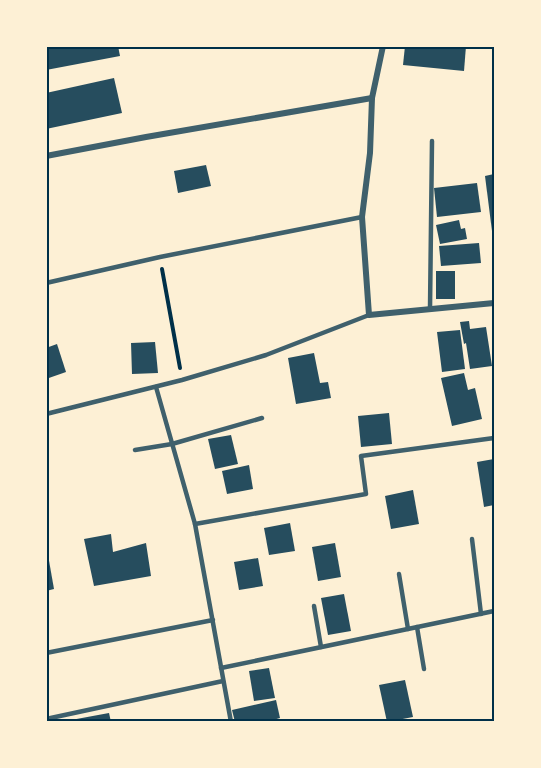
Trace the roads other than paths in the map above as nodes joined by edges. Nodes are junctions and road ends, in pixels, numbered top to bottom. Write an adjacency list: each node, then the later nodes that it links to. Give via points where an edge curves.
1 (383, 46): 2 (street)
2 (372, 98): 4 (street); 5 (street)
3 (432, 141): 8 (lane)
4 (46, 156)
5 (362, 217): 6 (lane); 9 (street)
6 (46, 283)
7 (495, 303): 8 (street)
8 (430, 309): 9 (street)
9 (369, 315): 10 (lane, via 266,355)
10 (156, 387): 11 (lane); 14 (lane)
11 (46, 414)
12 (262, 418): 14 (lane)
13 (495, 438): 16 (lane, via 361,456 366,494)
14 (172, 444): 15 (lane); 16 (lane)
15 (135, 450)
16 (195, 524): 22 (lane)
17 (472, 539): 21 (lane)
18 (399, 574): 24 (lane)
19 (314, 606): 25 (lane)
20 (495, 611): 21 (lane)
21 (481, 614): 23 (lane)
22 (213, 620): 26 (lane); 27 (lane)
23 (417, 627): 24 (lane); 28 (lane)
24 (408, 629): 25 (lane)
25 (321, 647): 27 (lane)
26 (46, 653)
27 (221, 668): 29 (lane)
28 (424, 669)
29 (223, 681): 30 (lane); 31 (lane)
30 (46, 719)
31 (231, 722)

